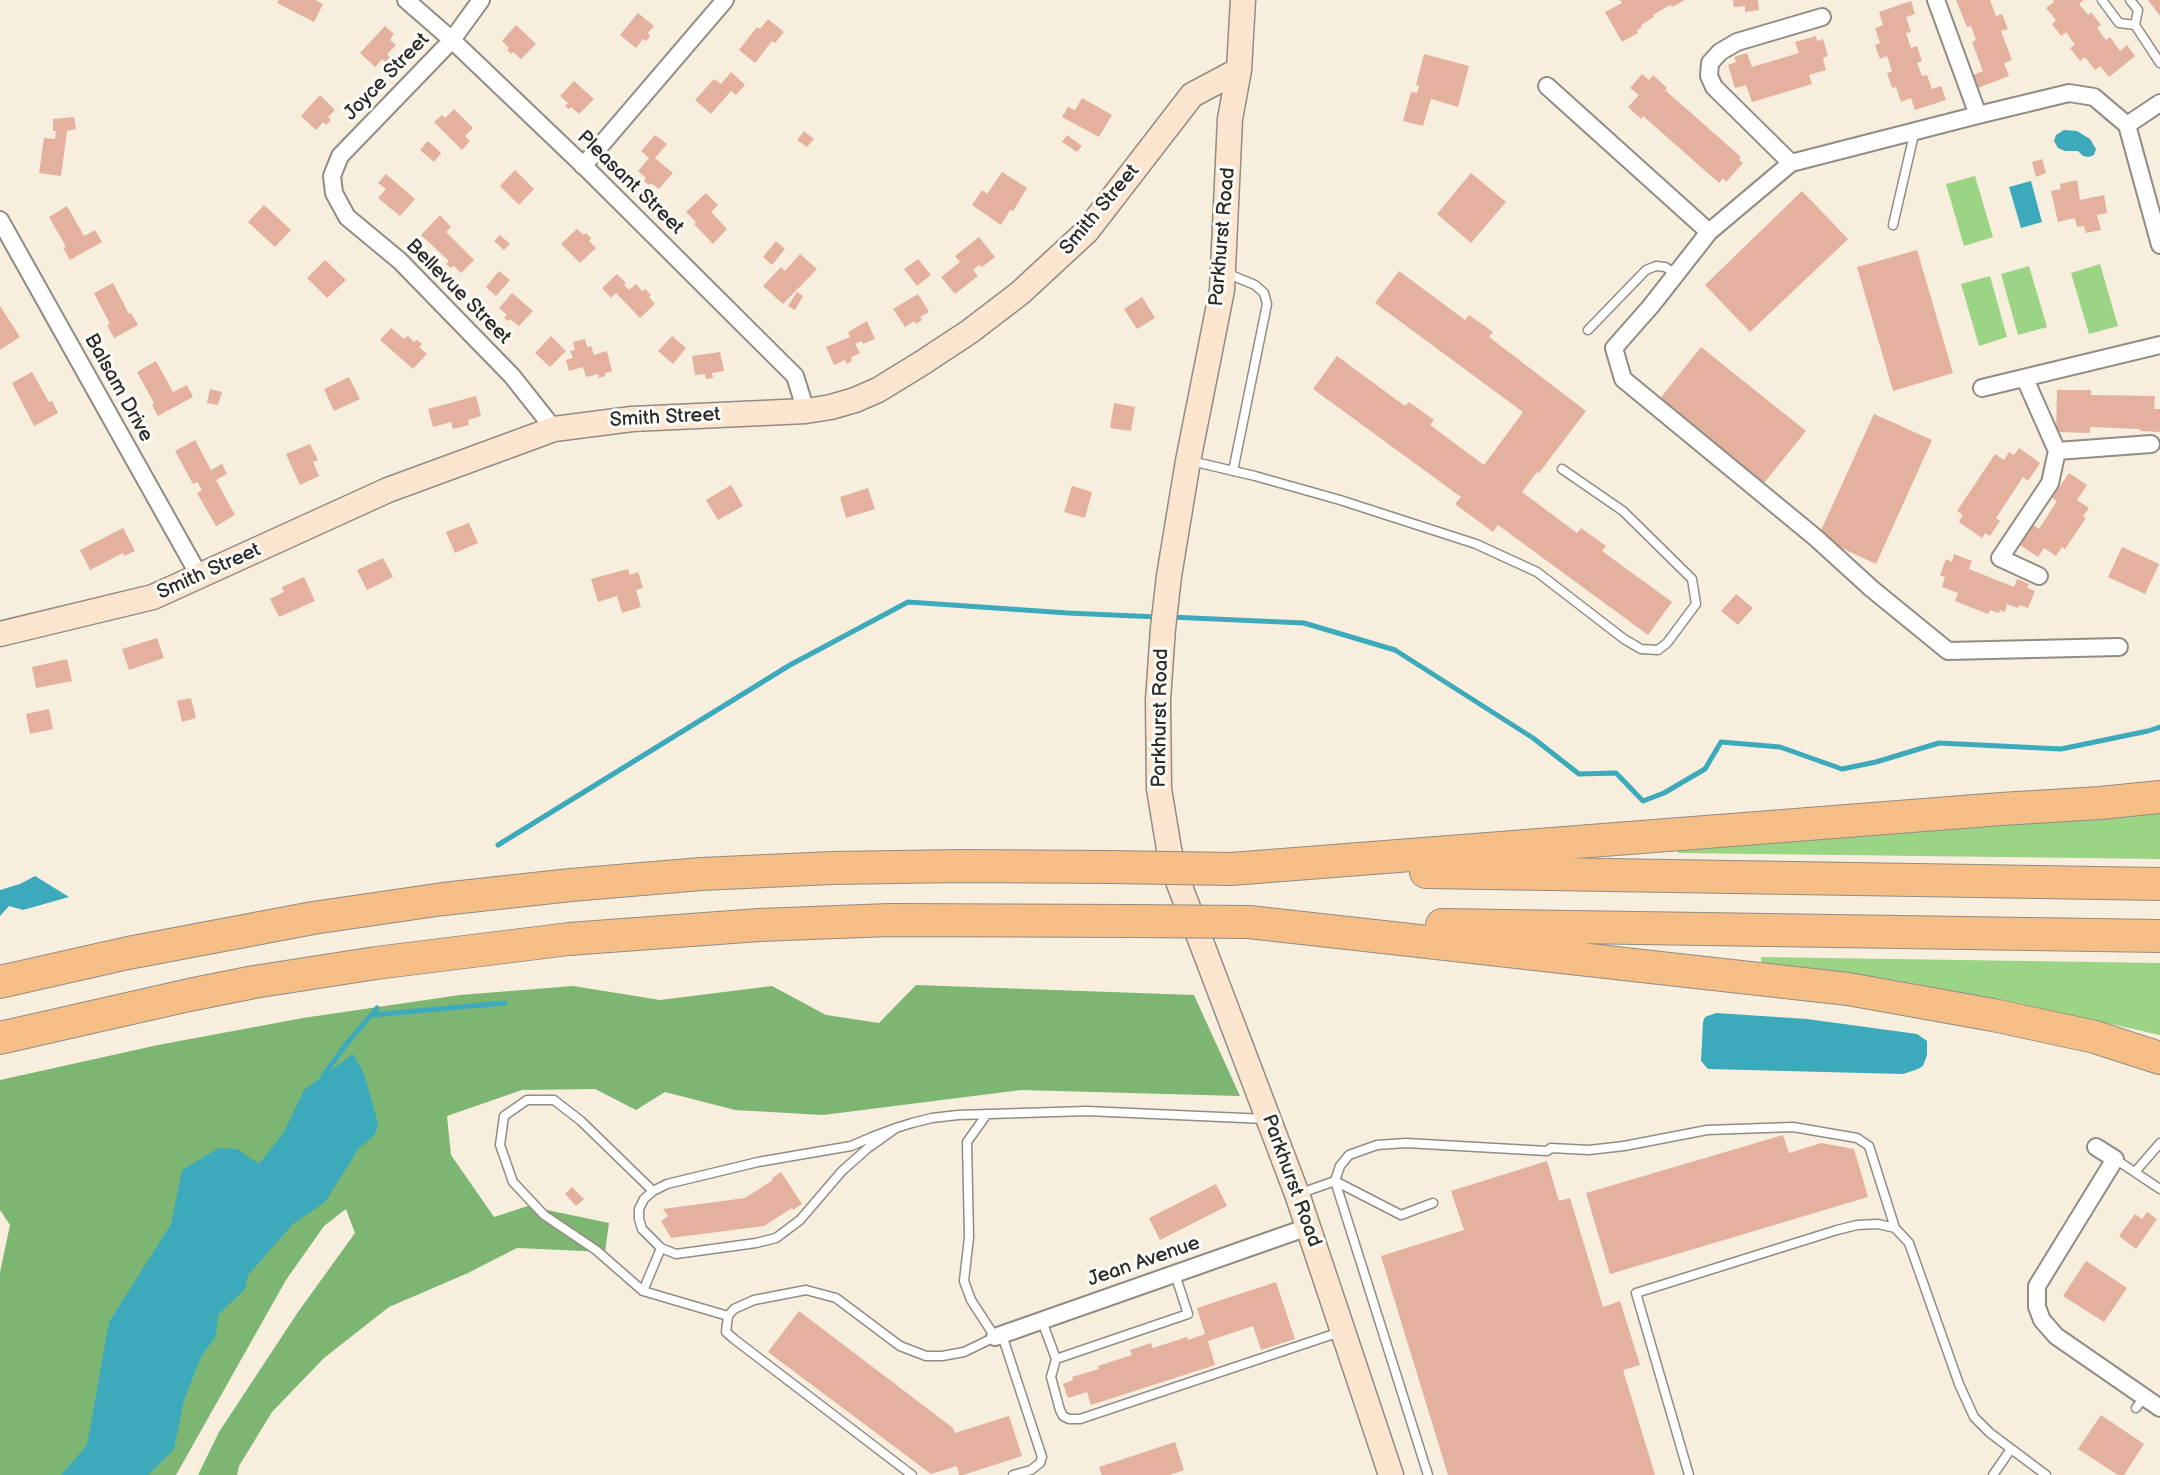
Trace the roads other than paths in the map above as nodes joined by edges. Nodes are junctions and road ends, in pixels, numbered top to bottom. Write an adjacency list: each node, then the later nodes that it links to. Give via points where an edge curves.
1 (406, 0): 10 (street, Pleasant Street)
2 (481, 0): 10 (street, Joyce Street)
3 (725, 0): 19 (street)
4 (1243, 0): 12 (street, Parkhurst Road)
5 (1936, 0): 15 (street)
6 (2102, 0): 9 (lane, via 2119,22)
7 (2130, 0): 9 (lane, via 2138,10)
8 (1822, 17): 18 (street, via 1737,42 1710,63 1709,76 1714,87)
9 (2134, 25): 11 (lane)
10 (452, 40): 19 (street, Pleasant Street); 20 (street, Joyce Street, via 340,156 332,176)
11 (2160, 63)
12 (1239, 70): 25 (street, Parkhurst Road, via 1230,119); 31 (street, Smith Street, via 1192,95 1087,231 1020,293 969,332 878,390 847,403)
13 (1547, 86): 23 (street)
14 (2160, 103): 16 (street)
15 (1978, 115): 16 (street, via 2069,93 2094,97); 17 (street)
16 (2127, 125): 24 (street)
17 (1915, 129): 18 (street); 22 (lane)
18 (1791, 162): 23 (street)
19 (583, 166): 31 (street, Pleasant Street, via 795,376)
20 (333, 186): 32 (street, Bellevue Street, via 347,217 400,261 512,376)
21 (0, 220): 39 (street, Balsam Drive)
22 (1893, 225)
23 (1709, 232): 26 (street)
24 (2160, 245)
25 (1223, 271): 35 (street, Parkhurst Road); 37 (lane, via 1256,285 1267,304)
26 (1676, 274): 27 (lane, via 1665,267 1646,270); 41 (street, via 1614,348 1623,379 1872,589 1948,651)
27 (1588, 330)
28 (2160, 345): 29 (street)
29 (2025, 379): 30 (street); 34 (street)
30 (1982, 388)
31 (806, 411): 32 (street, Smith Street, via 632,419)
32 (554, 429): 39 (street, Smith Street, via 388,490)
33 (2151, 444): 34 (street)
34 (2057, 451): 38 (street, via 2050,483 2000,558)
35 (1188, 461): 37 (lane); 51 (street, Parkhurst Road, via 1163,628 1157,749 1160,799 1176,876)
36 (1562, 469): 37 (lane, via 1623,512 1692,579 1696,604 1658,650 1641,649 1537,572 1476,544 1350,503)
37 (1233, 471)
38 (2038, 576)
39 (200, 577): 40 (street, Smith Street, via 153,597)
40 (0, 634)
41 (2119, 647)
42 (2160, 797): 43 (highway)
43 (1231, 869): 44 (highway); 47 (highway, bridge, via 832,868 561,886 291,921)
44 (2160, 884)
45 (1249, 922): 46 (highway); 48 (highway, bridge, via 879,920 569,939 254,982); 49 (highway, via 1848,989 2084,1034)
46 (2160, 936)
47 (0, 982)
48 (0, 1038)
49 (2160, 1058)
50 (987, 1114): 51 (lane, via 1108,1111); 52 (lane, via 932,1118); 70 (lane, via 967,1142 969,1237 964,1281 970,1300)
51 (1269, 1119): 60 (street, Parkhurst Road)
52 (896, 1128): 59 (lane, via 851,1146 758,1162 667,1184); 64 (lane, via 867,1148 800,1220 776,1238 685,1254)
53 (2160, 1143): 56 (lane)
54 (2096, 1147): 55 (street)
55 (2115, 1159): 56 (lane); 72 (street, via 2037,1286 2038,1314 2050,1331 2140,1402)
56 (2135, 1172): 58 (lane)
57 (1335, 1181): 60 (lane); 61 (lane, via 1401,1215); 63 (lane, via 1349,1155 1377,1145 1589,1150 1707,1130 1793,1127 1857,1138 1869,1146); 77 (lane)
58 (2160, 1189)
59 (653, 1191): 64 (lane, via 639,1209 639,1219 642,1229); 66 (lane, via 554,1100 527,1100 504,1116 500,1145 513,1182 544,1215 596,1250)
60 (1297, 1194): 62 (street, Parkhurst Road)
61 (1433, 1203)
62 (1308, 1227): 65 (street, Jean Avenue); 69 (street, Parkhurst Road)
63 (1894, 1228): 73 (lane, via 1909,1243 1974,1417); 78 (lane, via 1878,1224 1837,1230 1636,1293)
64 (661, 1248): 66 (lane)
65 (1175, 1274): 68 (street, Jean Avenue); 71 (lane, via 1188,1314)
66 (643, 1291): 67 (lane)
67 (728, 1316): 70 (lane, via 747,1302 806,1290 836,1298 900,1346 926,1356 964,1352); 74 (lane, via 726,1332 734,1339)
68 (1042, 1321): 70 (street, Jean Avenue); 71 (lane)
69 (1343, 1330): 71 (lane, via 1080,1419 1069,1419 1060,1410 1051,1377); 76 (street, Parkhurst Road)
70 (998, 1336): 75 (lane, via 1042,1457 1032,1470)
71 (1056, 1359)
72 (2160, 1408)
73 (2011, 1449): 79 (lane); 80 (lane)
74 (912, 1475)
75 (1013, 1475)
76 (1391, 1475)
77 (1428, 1475)
78 (1689, 1475)
79 (1993, 1475)
80 (2046, 1475)

